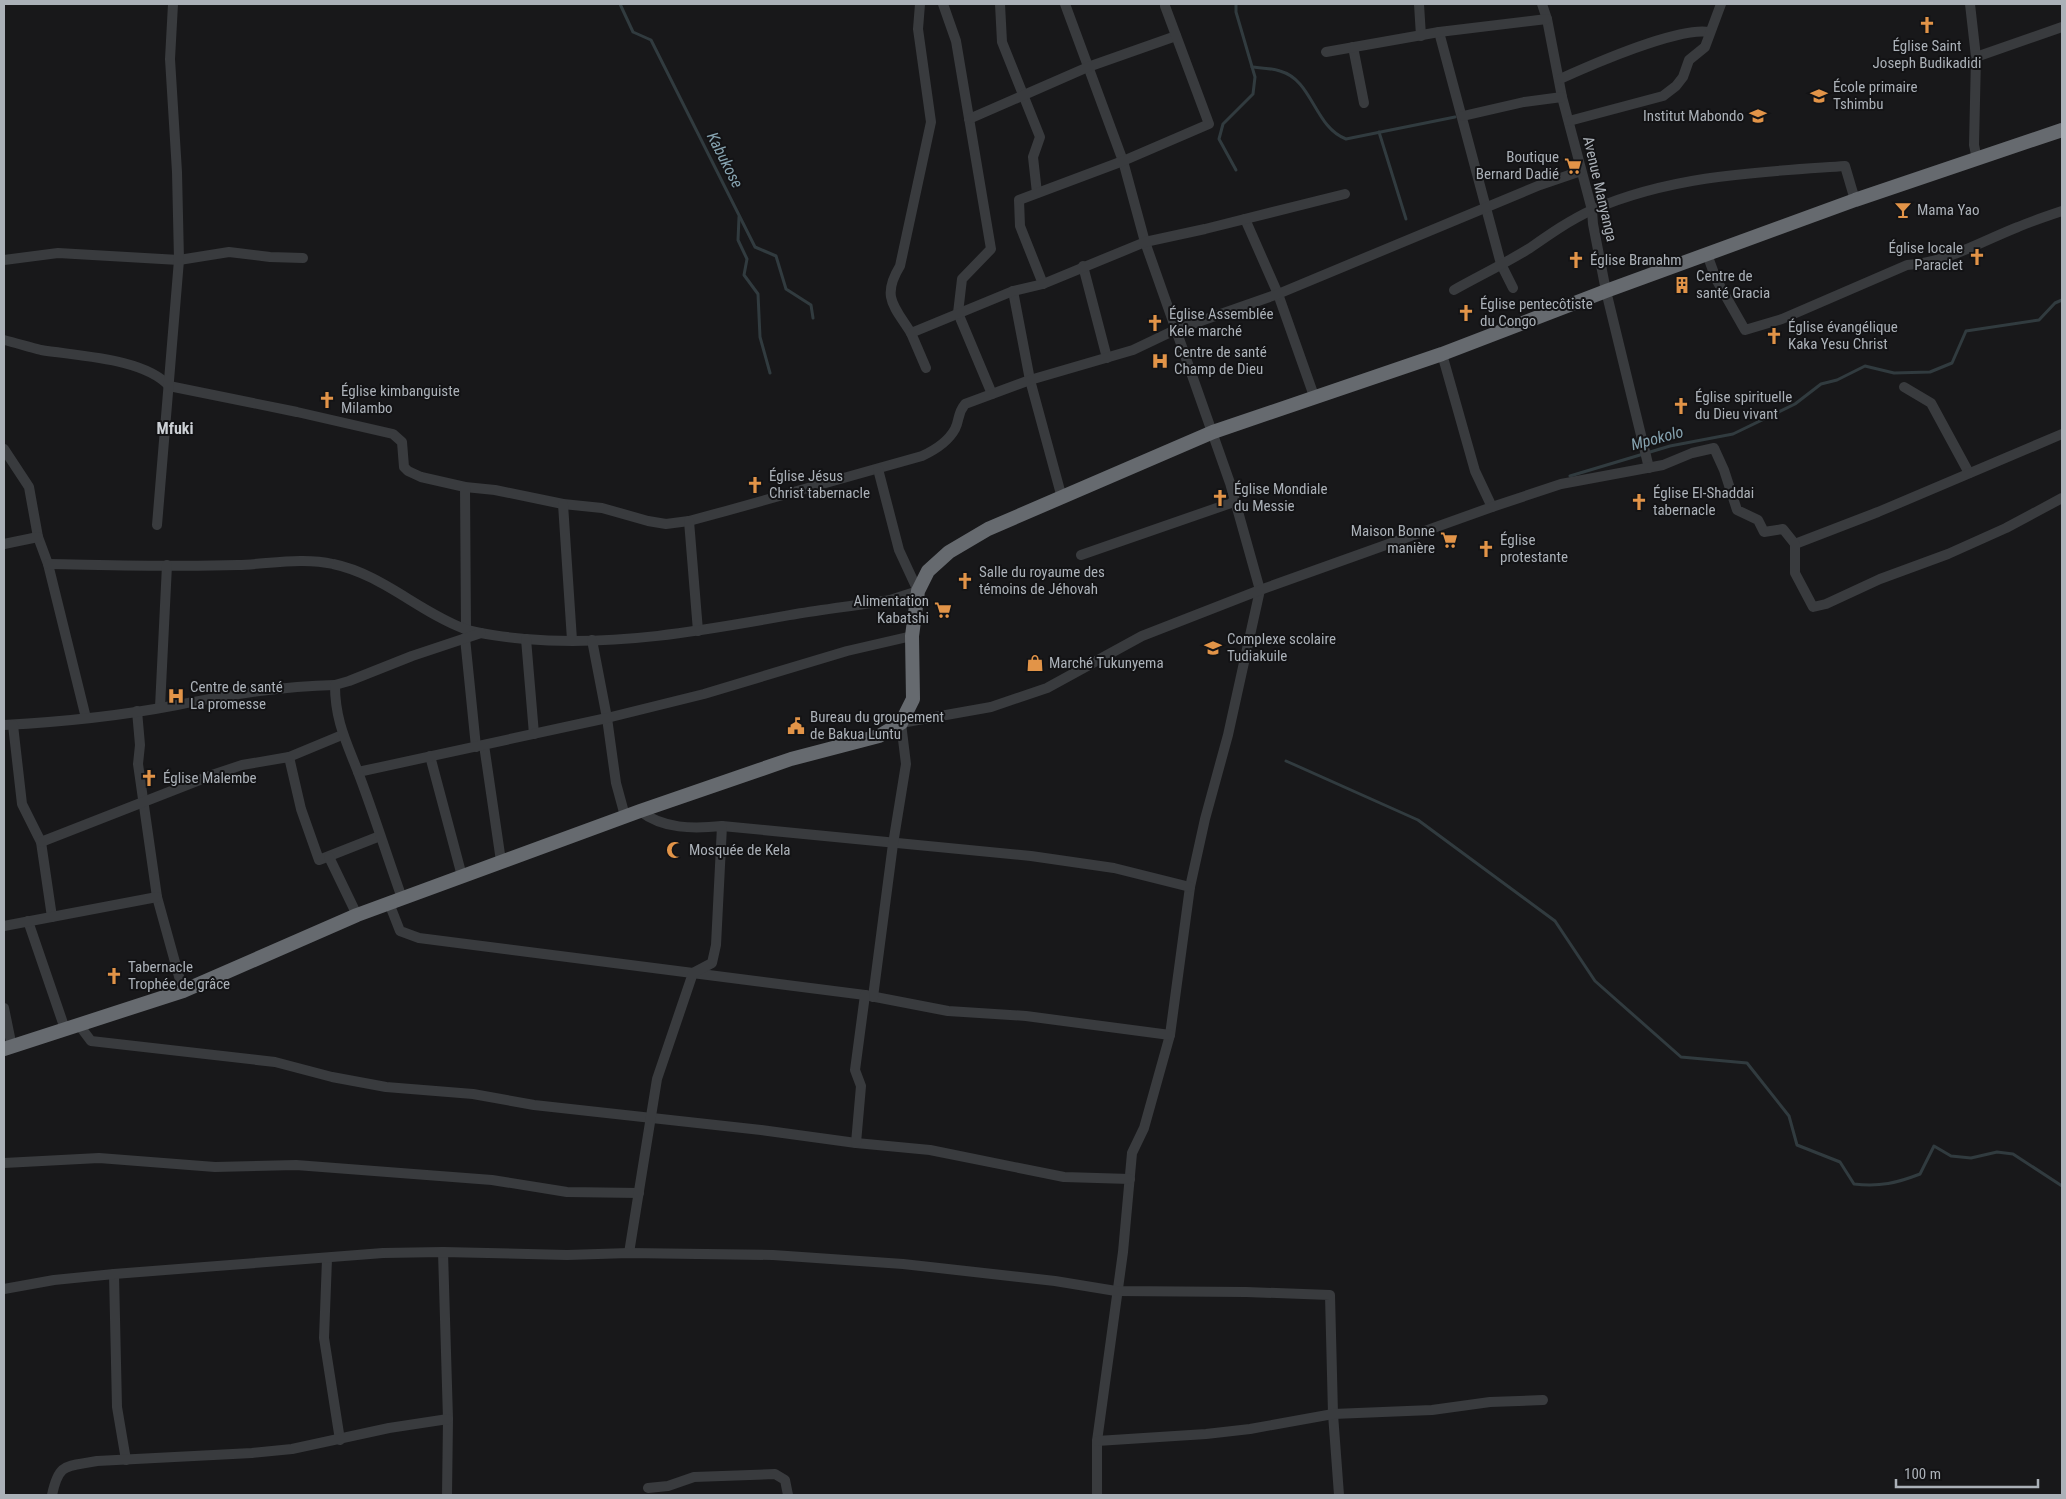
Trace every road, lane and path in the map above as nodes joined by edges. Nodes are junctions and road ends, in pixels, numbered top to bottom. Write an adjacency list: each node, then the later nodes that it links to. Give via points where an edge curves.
1 (173, 4): 43 (street, via 170,60)
2 (920, 4): 54 (street, via 918,29 931,122 900,266 891,282 891,302)
3 (943, 4): 26 (street, via 956,41)
4 (1000, 4): 22 (street, via 1002,42)
5 (1065, 4): 20 (street)
6 (1419, 4): 16 (street)
7 (1542, 4): 11 (street, Avenue Manyanga)
8 (1721, 4): 14 (street)
9 (1970, 4): 19 (street)
10 (1166, 6): 15 (street)
11 (1547, 19): 13 (street); 21 (street, Avenue Manyanga)
12 (2062, 27): 19 (street)
13 (1439, 32): 16 (street); 25 (street)
14 (1710, 32): 21 (street, via 1701,31 1664,40); 27 (street, via 1705,46 1689,60 1683,77 1663,96)
15 (1176, 36): 20 (street); 30 (street, via 1209,124)
16 (1421, 36): 17 (street)
17 (1353, 47): 18 (street); 24 (street)
18 (1326, 52)
19 (1976, 57): 29 (street, via 1974,145)
20 (1088, 68): 22 (street); 30 (street)
21 (1560, 79): 23 (street, Avenue Manyanga)
22 (1023, 94): 26 (street); 32 (street, via 1040,137 1033,157)
23 (1562, 97): 25 (street); 27 (street, Avenue Manyanga)
24 (1364, 104)
25 (1463, 116): 35 (street)
26 (969, 118): 52 (street, via 991,249 962,279)
27 (1569, 121): 31 (street, Avenue Manyanga)
28 (2062, 130): 29 (highway)
29 (1977, 159): 34 (highway)
30 (1123, 161): 32 (street); 39 (street)
31 (1581, 171): 35 (street); 36 (street, Avenue Manyanga)
32 (1038, 193): 46 (street, via 1019,200 1020,226)
33 (1345, 194): 38 (street)
34 (1855, 200): 36 (street, via 1845,166 1724,175 1655,188); 40 (highway)
35 (1486, 208): 44 (street); 51 (street)
36 (1592, 210): 44 (street); 50 (street, Avenue Manyanga)
37 (2062, 211): 40 (street, via 1960,252 1924,264 1907,265 1782,319 1745,330 1716,280)
38 (1245, 219): 39 (street); 51 (street)
39 (1145, 242): 45 (street); 53 (street)
40 (1707, 254): 50 (highway)
41 (303, 258): 43 (street, via 229,252)
42 (4, 260): 43 (street, via 58,253)
43 (179, 260): 60 (street)
44 (1502, 264): 47 (street); 48 (street)
45 (1083, 266): 46 (street); 57 (street)
46 (1043, 284): 49 (street)
47 (1513, 288)
48 (1454, 290)
49 (1013, 291): 52 (street); 59 (street)
50 (1606, 291): 56 (highway); 67 (street, Avenue Manyanga)
51 (1278, 294): 53 (street); 63 (street)
52 (958, 312): 54 (street); 62 (street)
53 (1175, 330): 57 (street, via 1133,350); 64 (street)
54 (911, 333): 58 (street)
55 (4, 340): 60 (street, via 39,349 118,361 160,376)
56 (1442, 354): 63 (highway); 75 (street, via 1475,471)
57 (1107, 358): 59 (street)
58 (926, 368)
59 (1030, 380): 62 (street); 71 (street)
60 (169, 386): 70 (street, via 393,434 402,442 404,467 408,472 420,478); 77 (street)
61 (1904, 387): 69 (street, via 1932,403)
62 (992, 394): 68 (street, via 965,404 958,412 956,428 948,440 932,451)
63 (1314, 396): 64 (highway)
64 (1213, 432): 71 (highway); 73 (street)
65 (2062, 434): 69 (street)
66 (4, 449): 78 (street, via 29,487)
67 (1649, 468): 75 (street, via 1561,484); 80 (street, via 1692,452 1714,448 1737,510 1758,520 1764,532 1783,529)
68 (878, 469): 76 (street); 85 (street, via 899,550)
69 (1969, 473): 80 (street)
70 (465, 487): 74 (street); 87 (street)
71 (1062, 498): 85 (highway, via 988,529 949,552 928,571)
72 (2062, 498): 80 (street, via 1948,554 1813,608 1794,573)
73 (1234, 502): 81 (street); 84 (street)
74 (563, 504): 76 (street, via 602,508 666,524); 90 (street)
75 (1492, 507): 84 (street)
76 (689, 521): 86 (street)
77 (157, 525)
78 (38, 537): 79 (street); 82 (street)
79 (4, 544)
80 (1795, 544)
81 (1081, 555)
82 (48, 564): 83 (street); 95 (street)
83 (167, 565): 87 (street, via 309,560 333,564 392,588); 93 (street)
84 (1260, 590): 97 (street, via 1142,636 1047,688 991,707); 115 (street)
85 (918, 591): 86 (street, via 890,600); 88 (highway)
86 (698, 631): 91 (street)
87 (465, 634): 89 (street); 92 (street); 101 (street)
88 (912, 636): 96 (street); 97 (highway, via 913,699)
89 (526, 639): 90 (street); 99 (street)
90 (572, 640): 91 (street)
91 (592, 640): 96 (street)
92 (335, 685): 93 (street, via 201,699); 100 (street)
93 (160, 707): 94 (street)
94 (137, 711): 95 (street); 105 (street, via 138,764)
95 (86, 718): 98 (street)
96 (607, 718): 99 (street); 107 (street, via 616,783)
97 (901, 723): 106 (highway, via 878,736 791,759); 111 (street, via 906,764)
98 (8, 725): 110 (street, via 22,804)
99 (534, 734): 101 (street)
100 (342, 735): 103 (street); 104 (street)
101 (480, 746): 102 (street); 113 (street)
102 (430, 756): 104 (street); 114 (street)
103 (290, 757): 105 (street, via 242,765); 112 (street, via 301,809 319,860)
104 (358, 772): 109 (street)
105 (144, 803): 110 (street); 116 (street)
106 (640, 810): 107 (highway); 108 (street, via 652,820 679,827)
107 (625, 816): 113 (highway)
108 (722, 826): 111 (street); 122 (street, via 716,945 712,963)
109 (380, 836): 112 (street); 117 (street)
110 (42, 842): 119 (street)
111 (893, 844): 115 (street, via 1031,856 1114,868); 124 (street)
112 (329, 857): 118 (street)
113 (501, 861): 114 (highway)
114 (462, 876): 117 (highway)
115 (1190, 887): 128 (street)
116 (157, 897): 119 (street); 123 (street)
117 (396, 901): 118 (highway); 122 (street, via 400,931 419,938)
118 (357, 916): 123 (highway)
119 (52, 918): 120 (street)
120 (28, 920): 121 (street); 127 (street)
121 (4, 926)
122 (693, 973): 124 (street); 130 (street, via 657,1080)
123 (183, 991): 126 (highway)
124 (869, 996): 128 (street, via 948,1011 1026,1016); 131 (street, via 856,1070 861,1086)
125 (4, 1008): 129 (street)
126 (79, 1025): 127 (highway); 130 (street, via 91,1041 275,1062 365,1084)
127 (65, 1030): 129 (highway)
128 (1170, 1035): 133 (street, via 1144,1128 1132,1153)
129 (8, 1048)
130 (651, 1117): 131 (street); 134 (street)
131 (856, 1143): 133 (street, via 930,1150 1064,1177)
132 (4, 1162): 134 (street, via 99,1158 214,1167 304,1165 492,1180 567,1192)
133 (1130, 1179): 140 (street)
134 (639, 1193): 136 (street)
135 (443, 1252): 136 (street, via 567,1256); 137 (street); 143 (street)
136 (629, 1253): 140 (street, via 773,1256 903,1264)
137 (327, 1258): 138 (street); 144 (street, via 324,1338)
138 (114, 1274): 139 (street); 146 (street, via 117,1407)
139 (4, 1289)
140 (1116, 1291): 142 (street, via 1330,1295); 145 (street)
141 (1543, 1400): 142 (street, via 1490,1402 1432,1410)
142 (1333, 1414): 145 (street, via 1250,1429); 152 (street)
143 (448, 1419): 144 (street); 149 (street)
144 (340, 1440): 146 (street, via 252,1453)
145 (1097, 1441): 151 (street)
146 (126, 1460): 148 (street, via 97,1461 65,1468 58,1473)
147 (648, 1488): 150 (street, via 668,1486 694,1477 775,1474 785,1480)
148 (52, 1495)
149 (447, 1495)
150 (788, 1495)
151 (1097, 1495)
152 (1339, 1495)

